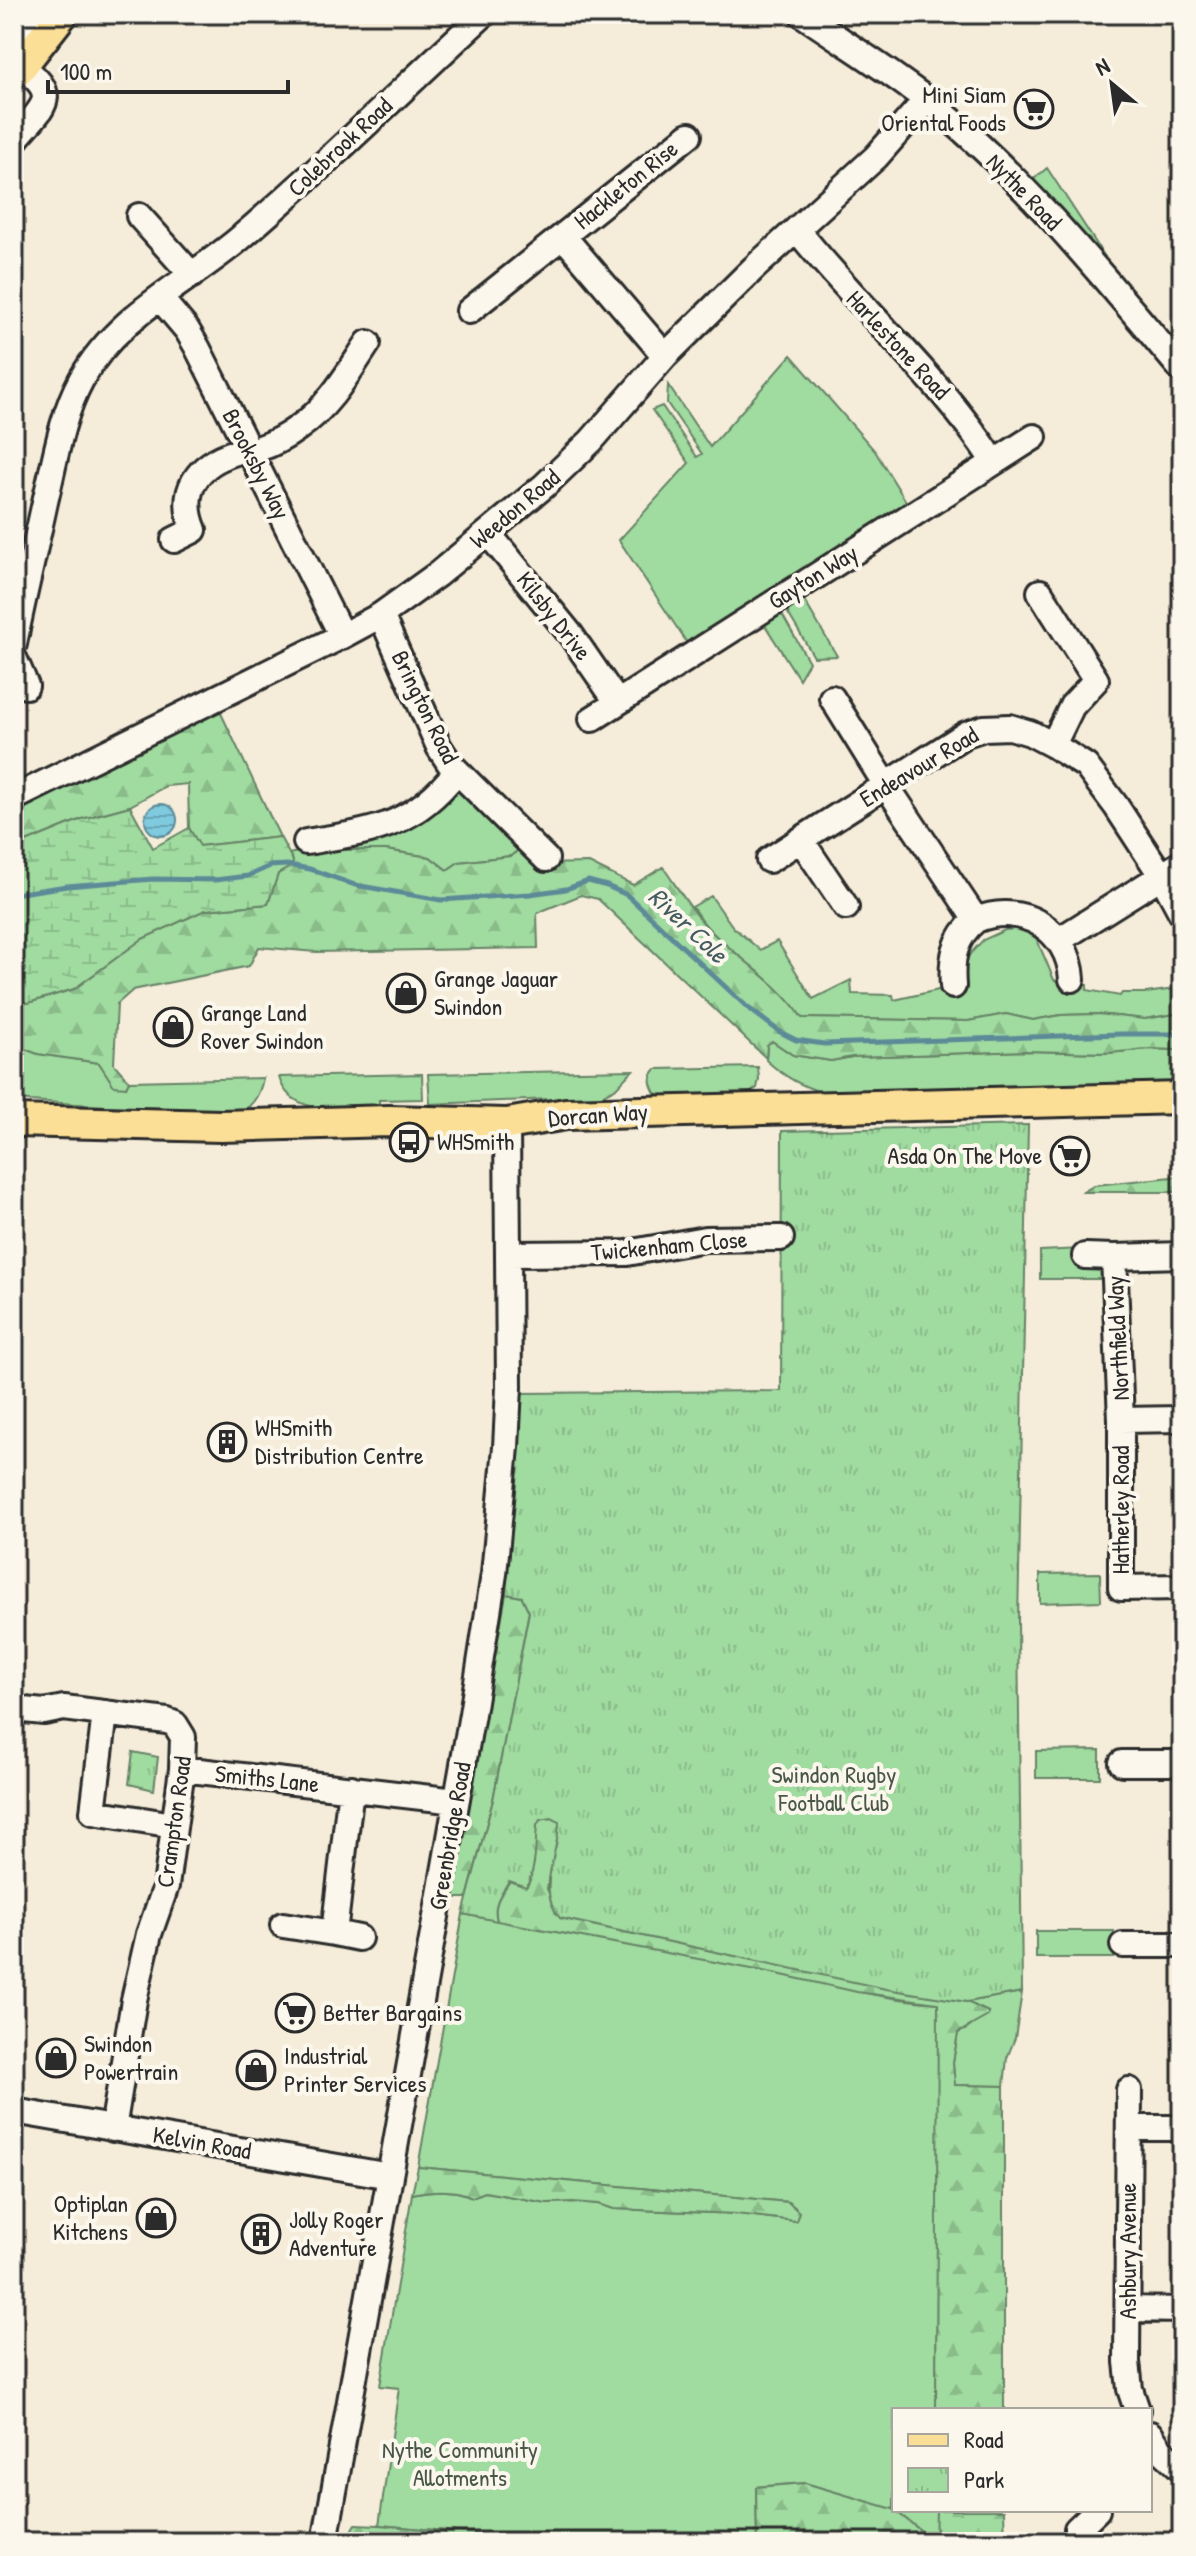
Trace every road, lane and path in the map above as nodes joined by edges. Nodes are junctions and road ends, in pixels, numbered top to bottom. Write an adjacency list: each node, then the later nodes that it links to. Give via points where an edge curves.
1 (20, 14): 5 (street)
2 (62, 14): 5 (main road)
3 (484, 14): 13 (street, Colebrook Road, via 261,220)
4 (802, 14): 7 (street, Nythe Road)
5 (41, 38): 6 (main road)
6 (17, 70): 9 (street, via 40,80 46,98)
7 (926, 100): 11 (street, Weedon Road, via 876,157); 18 (street, Nythe Road, via 1034,200)
8 (689, 135): 12 (street, Hackleton Rise)
9 (14, 141)
10 (139, 216): 13 (street)
11 (798, 231): 17 (street, Weedon Road); 21 (street, Harlestone Road, via 945,394)
12 (563, 236): 15 (street, Hackleton Rise); 17 (street, Hackleton Rise)
13 (192, 275): 14 (street, Colebrook Road)
14 (160, 298): 20 (street, Brooksby Way, via 197,347); 27 (street, Colebrook Road, via 108,342 72,400)
15 (469, 311)
16 (368, 343): 20 (street, via 319,411 286,436)
17 (665, 356): 22 (street, Weedon Road, via 581,451)
18 (1182, 370)
19 (1034, 437): 21 (street, Gayton Way)
20 (248, 450): 23 (street, via 197,476 186,503 194,530); 26 (street, Brooksby Way)
21 (994, 462): 31 (street, Gayton Way)
22 (488, 533): 25 (street, Weedon Road); 31 (street, Kilsby Drive, via 571,635)
23 (174, 540)
24 (1040, 592): 33 (street, via 1096,680 1072,706)
25 (381, 615): 26 (street, Weedon Road); 34 (street, Brington Road, via 439,747)
26 (342, 636): 36 (street, Weedon Road)
27 (14, 644)
28 (14, 658): 29 (street)
29 (26, 686)
30 (832, 698): 35 (street)
31 (617, 702): 32 (street, Gayton Way)
32 (592, 719)
33 (1053, 745): 35 (street, Endeavour Road, via 1010,727 984,728 950,743); 42 (street, Endeavour Road, via 1092,771)
34 (456, 772): 38 (street, via 436,796 398,822); 39 (street, Brington Road)
35 (886, 785): 37 (street, Endeavour Road); 45 (street)
36 (14, 798)
37 (801, 840): 40 (street, Endeavour Road); 43 (street)
38 (306, 842)
39 (546, 859)
40 (769, 860)
41 (1182, 863): 42 (street)
42 (1161, 875): 44 (street, Endeavour Road); 46 (street)
43 (846, 907)
44 (1182, 914)
45 (976, 920): 46 (street, via 994,914 1026,916); 48 (street, via 954,951)
46 (1059, 940): 47 (street)
47 (1072, 979)
48 (953, 986)
49 (1182, 1098): 51 (main road, Dorcan Way, via 566,1114)
50 (14, 1121): 51 (main road, Dorcan Way)
51 (507, 1124): 53 (street, Greenbridge Road)
52 (781, 1238): 53 (street, Twickenham Close, via 713,1238 627,1253)
53 (510, 1254): 66 (street, Greenbridge Road, via 509,1387 499,1529)
54 (1182, 1255): 56 (street, Northfield Way)
55 (1085, 1256): 56 (street, Northfield Way)
56 (1114, 1257): 58 (street, Northfield Way)
57 (1182, 1419): 58 (street)
58 (1121, 1420): 59 (street, Hatherley Road, via 1121,1588)
59 (1182, 1587)
60 (14, 1709): 61 (street, Crampton Road)
61 (105, 1713): 64 (street, Crampton Road, via 175,1724 183,1737); 67 (street, via 93,1812)
62 (1122, 1763): 63 (street)
63 (1182, 1763)
64 (182, 1769): 65 (street, Smiths Lane); 67 (street, Crampton Road)
65 (351, 1788): 66 (street, Smiths Lane); 69 (street, Smiths Lane)
66 (456, 1801): 78 (street, Greenbridge Road)
67 (174, 1825): 77 (street, Crampton Road, via 166,1886 134,2000)
68 (283, 1925): 69 (street)
69 (334, 1933): 70 (street)
70 (359, 1938)
71 (1123, 1945): 72 (street)
72 (1182, 1945)
73 (1129, 2090): 75 (street, Ashbury Avenue)
74 (14, 2111): 77 (street, Kelvin Road)
75 (1129, 2128): 76 (street); 79 (street, Ashbury Avenue)
76 (1182, 2128)
77 (113, 2129): 78 (street, Kelvin Road)
78 (390, 2176): 86 (street, Greenbridge Road)
79 (1128, 2309): 80 (street); 81 (street, Ashbury Avenue, via 1128,2377)
80 (1182, 2310)
81 (1136, 2408)
82 (1153, 2447): 83 (street)
83 (1182, 2469)
84 (1095, 2512): 85 (street)
85 (1077, 2529)
86 (325, 2542)

